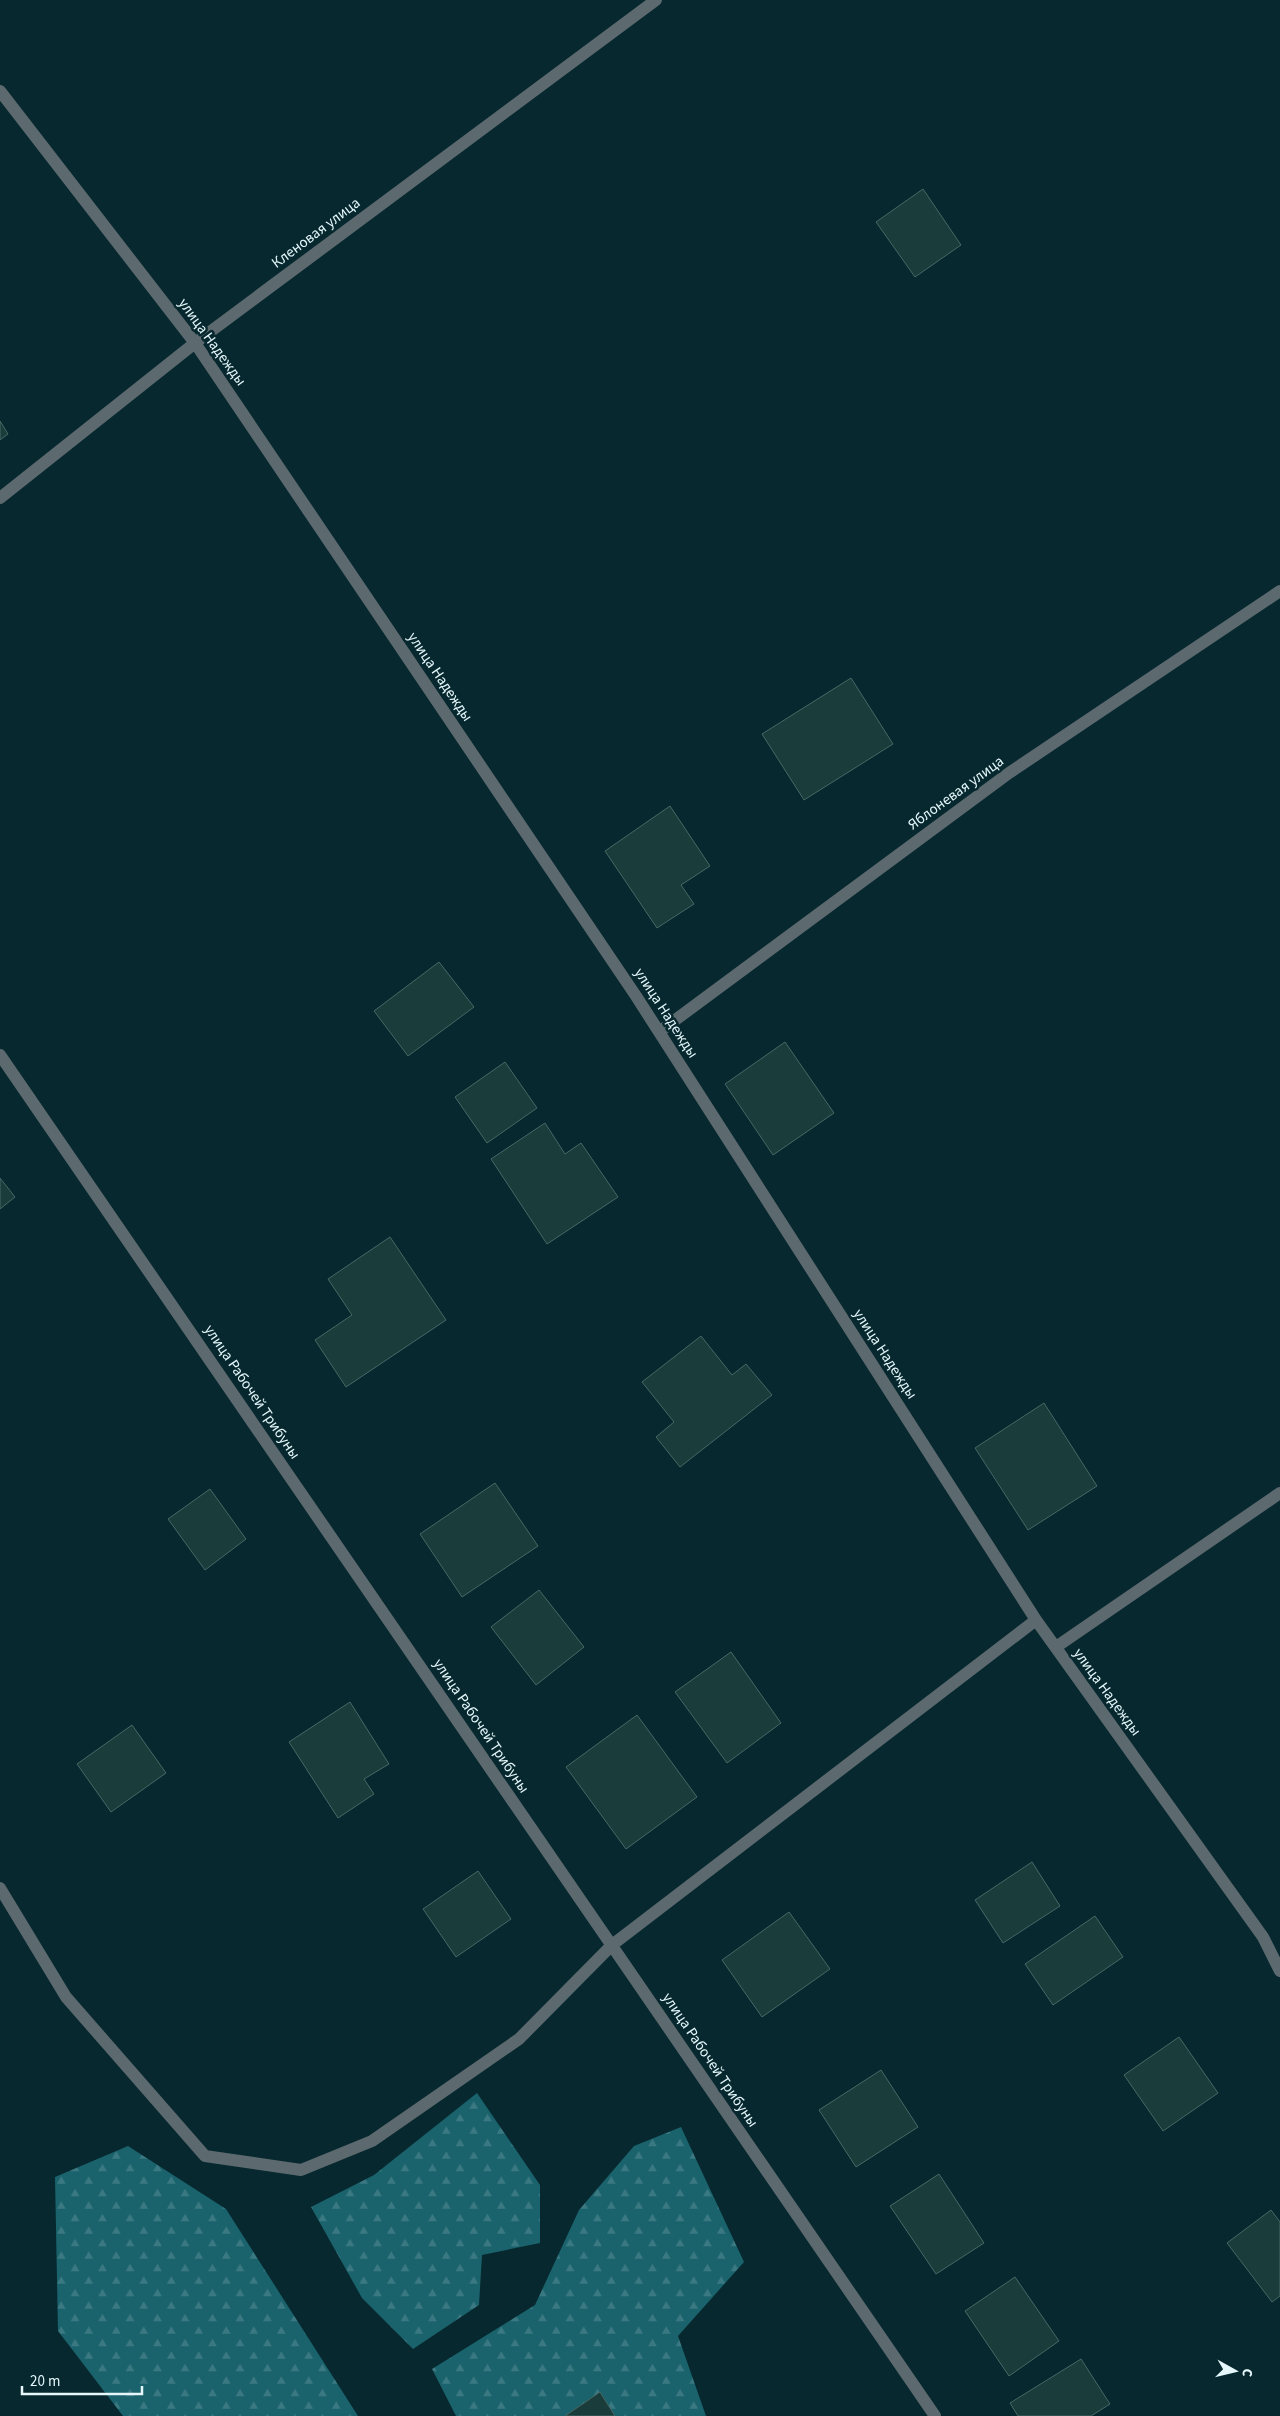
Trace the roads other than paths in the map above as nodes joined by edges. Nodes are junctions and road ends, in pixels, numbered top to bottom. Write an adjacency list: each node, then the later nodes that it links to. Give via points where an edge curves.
1 (656, 0): 3 (street, Кленовая улица)
2 (0, 91): 3 (street, улица Надежды)
3 (195, 343): 4 (street, Кленовая улица); 6 (street, улица Надежды)
4 (0, 498)
5 (1280, 591): 6 (street, Яблоневая улица, via 1009,773)
6 (660, 1032): 9 (street, улица Надежды)
7 (0, 1055): 12 (street, улица Рабочей Трибуны)
8 (1280, 1493): 10 (street)
9 (1036, 1620): 10 (street, улица Надежды); 12 (street)
10 (1056, 1647): 13 (street, улица Надежды, via 1263,1937)
11 (0, 1888): 12 (street, via 66,1997 205,2156 302,2170 372,2141 519,2039)
12 (612, 1945): 14 (street, улица Рабочей Трибуны)
13 (1280, 1971)
14 (935, 2416)

